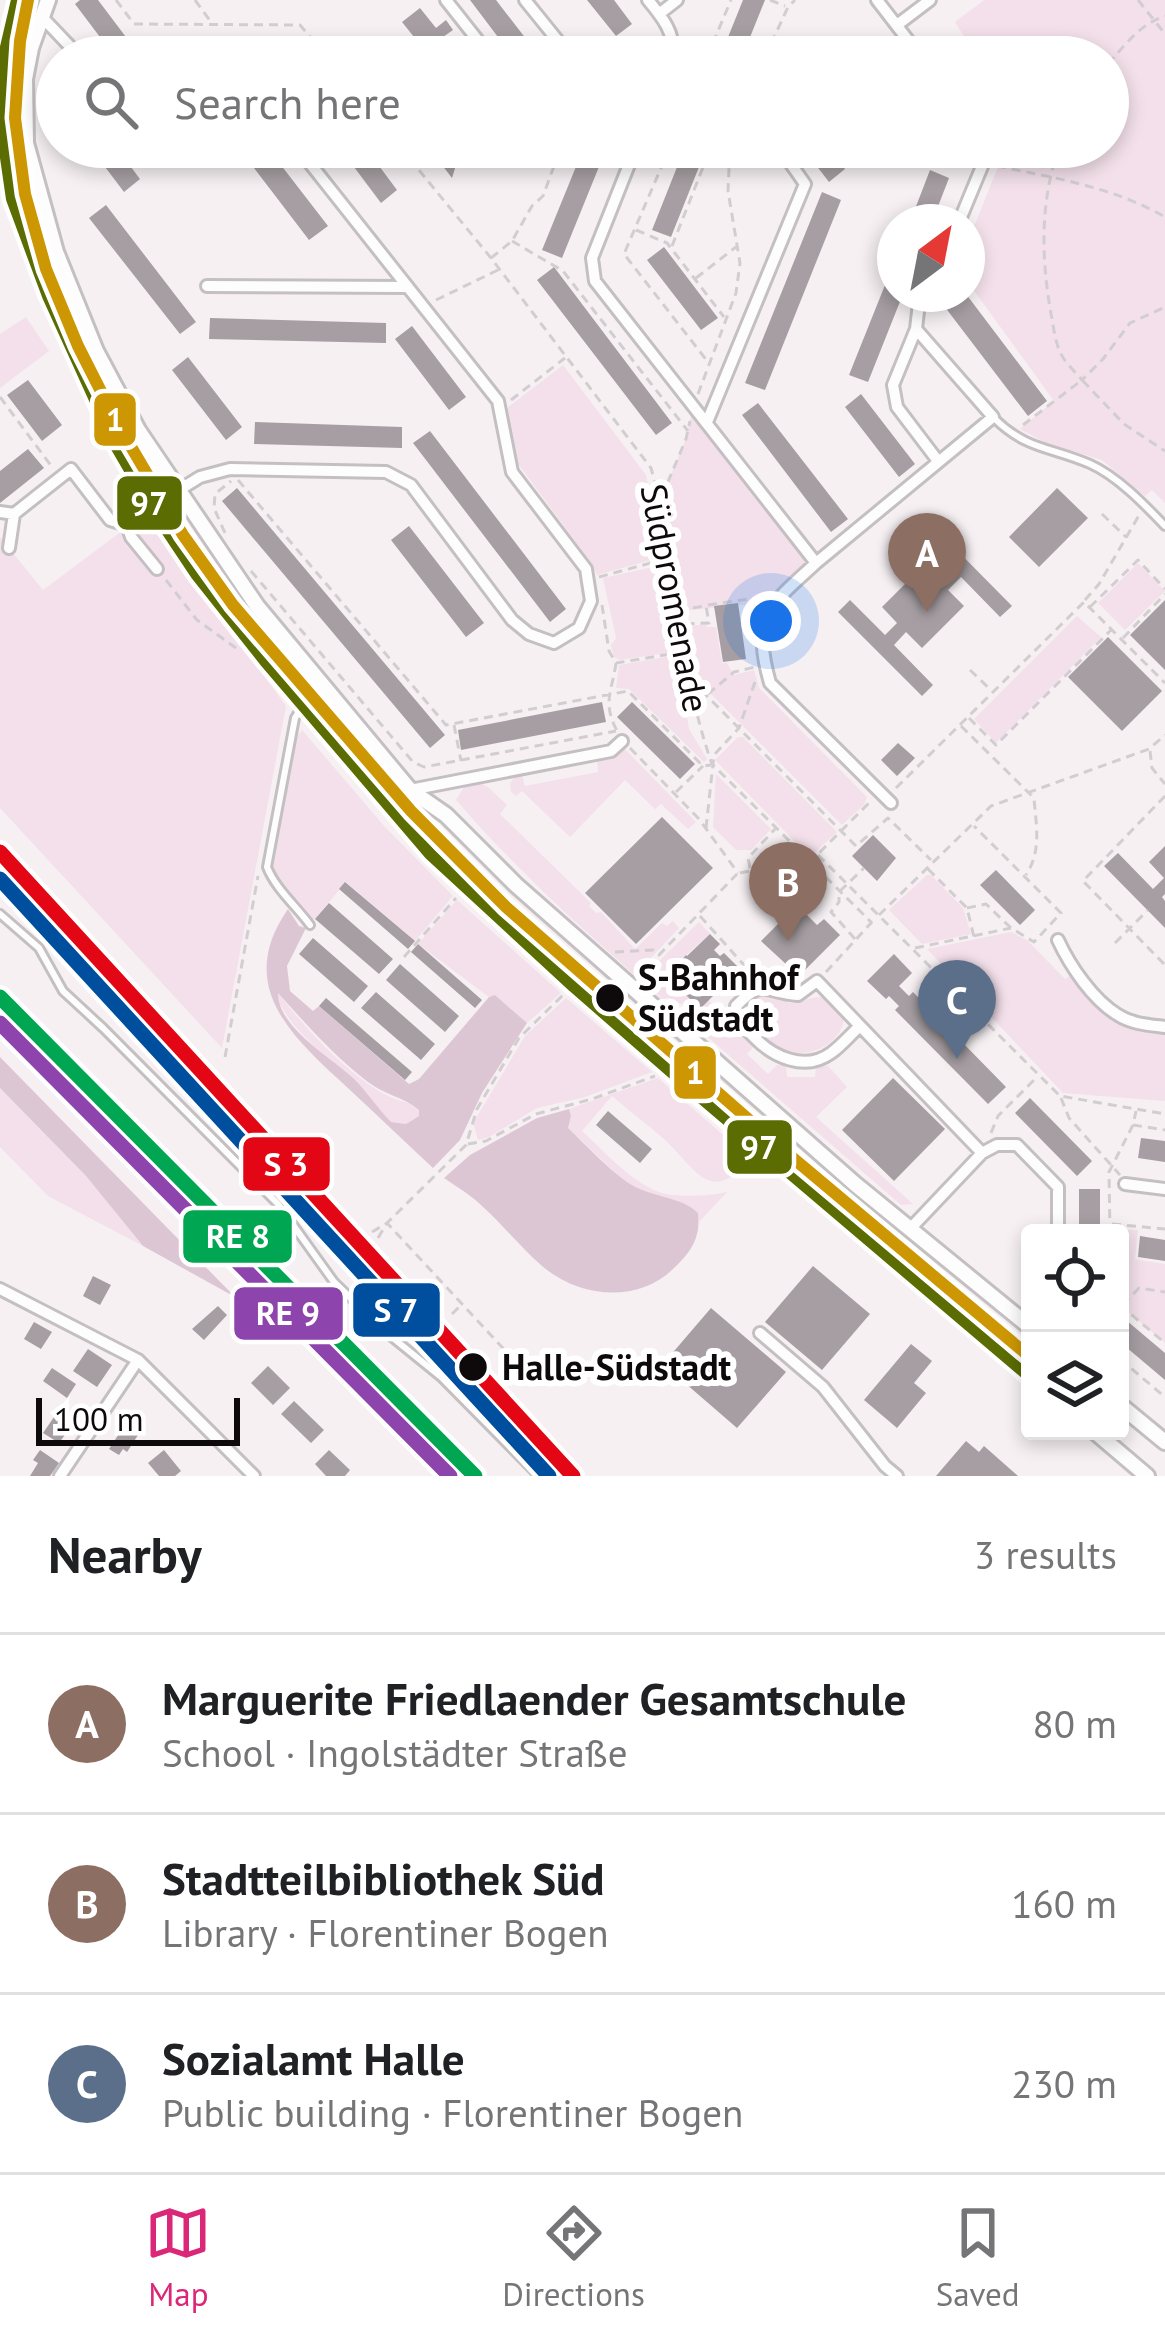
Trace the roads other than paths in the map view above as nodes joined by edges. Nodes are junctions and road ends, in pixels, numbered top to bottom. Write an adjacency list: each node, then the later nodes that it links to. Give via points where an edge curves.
1 (17, 0): 30 (street, via 1,98 13,200 100,414)
2 (48, 0): 10 (street)
3 (446, 0): 13 (street)
4 (525, 0): 14 (street)
5 (648, 0): 9 (street)
6 (677, 0): 9 (street)
7 (877, 0): 11 (street)
8 (930, 0): 11 (street)
9 (659, 14): 15 (street)
10 (42, 17): 12 (street); 29 (street, via 25,79 26,143 41,205 96,350)
11 (897, 25): 16 (street)
12 (60, 36)
13 (474, 36)
14 (554, 36)
15 (671, 36)
16 (905, 36)
17 (314, 168): 23 (street)
18 (628, 168): 27 (street, via 592,258 595,281)
19 (793, 168): 27 (street, via 805,184)
20 (981, 168): 21 (street)
21 (966, 204)
22 (207, 286): 23 (street)
23 (409, 287): 29 (street, via 498,401 512,472 586,569 591,602 579,628 554,643 529,634 411,485 386,472 230,469)
24 (918, 312): 25 (street)
25 (916, 329): 26 (street); 28 (street, via 893,385 896,407)
26 (993, 417): 28 (street); 34 (lane, via 1033,446 1095,466)
27 (707, 422): 36 (street)
28 (938, 461): 36 (street)
29 (178, 490): 40 (street, via 257,606)
30 (152, 508): 33 (street); 38 (street, via 224,612)
31 (0, 512): 32 (street)
32 (14, 514): 33 (street, via 71,469 110,520); 35 (street)
33 (127, 525): 37 (street)
34 (1165, 526)
35 (9, 548)
36 (816, 563): 41 (street, via 772,602 763,660 770,683)
37 (157, 569)
38 (303, 705): 42 (street); 44 (lane, via 267,867)
39 (619, 736): 40 (street, via 610,751)
40 (410, 790): 42 (street); 52 (street)
41 (884, 800)
42 (388, 804): 57 (street, via 465,888)
43 (0, 914): 63 (lane, via 38,948 74,1004 278,1204 334,1282)
44 (310, 925)
45 (1058, 940): 47 (street, via 1071,968 1116,1014)
46 (859, 1027): 46 (street, via 817,981 798,995 753,989 736,1006 739,1022 782,1059 827,1057); 48 (street)
47 (1165, 1027)
48 (982, 1153): 51 (street, via 1017,1145 1058,1187); 52 (street)
49 (1125, 1184): 50 (street)
50 (1165, 1189)
51 (1058, 1224)
52 (909, 1230): 54 (street)
53 (0, 1289): 56 (street)
54 (1021, 1320)
55 (760, 1333): 64 (street, via 823,1387)
56 (138, 1360): 61 (street); 62 (street)
57 (1021, 1370)
58 (1129, 1412): 60 (street)
59 (1105, 1440): 65 (street)
60 (1165, 1442)
61 (60, 1476)
62 (254, 1476)
63 (538, 1476)
64 (897, 1476)
65 (1147, 1476)

